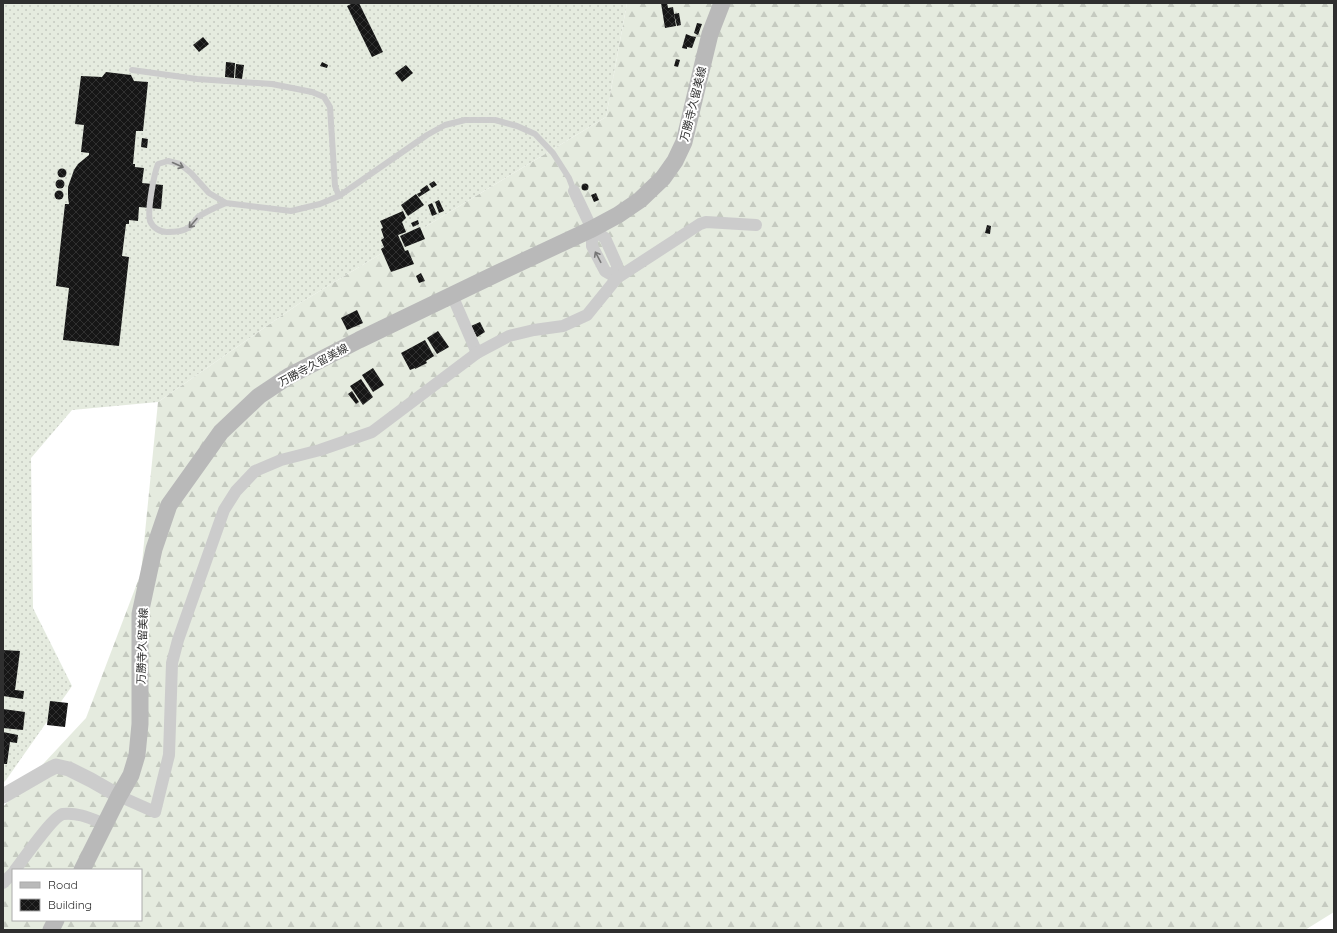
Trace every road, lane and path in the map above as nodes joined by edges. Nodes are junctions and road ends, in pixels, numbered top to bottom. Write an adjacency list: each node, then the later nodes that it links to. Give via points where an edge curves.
1 (722, 3): 7 (main road, 万勝寺久留美線, via 710,34 684,142 675,161 663,178 640,200)
2 (132, 70): 4 (lane, via 197,79 272,84 324,97 330,107 335,186)
3 (574, 192): 4 (lane, via 569,178 553,153 535,134 495,120 465,120 445,125 427,135); 7 (street)
4 (339, 196): 5 (lane, via 292,211)
5 (226, 203): 5 (lane, one-way to 5, via 198,218 188,228 176,232 163,232 155,228 149,215 158,164 168,161 180,164 209,193)
6 (756, 225): 8 (street, via 706,222 700,224)
7 (592, 229): 8 (street, via 605,238 617,265); 9 (main road, 万勝寺久留美線)
8 (617, 278): 10 (street, via 587,315 563,326 509,336)
9 (452, 295): 10 (street); 12 (main road, 万勝寺久留美線, via 289,376 259,396 221,432 169,506 154,549 140,614 140,724 137,755 131,775)
10 (477, 353): 12 (street, via 372,432 281,460 255,471 236,491 224,510 172,663 169,756 155,812)
11 (3, 796): 12 (street, via 56,766 74,772)
12 (119, 796): 13 (main road, 万勝寺久留美線)
13 (105, 824): 14 (street, via 81,815 62,814 53,821); 15 (main road, 万勝寺久留美線)
14 (16, 869)
15 (82, 869)
16 (12, 874): 17 (street)
17 (3, 883)
18 (56, 921): 19 (main road)
19 (51, 930)

